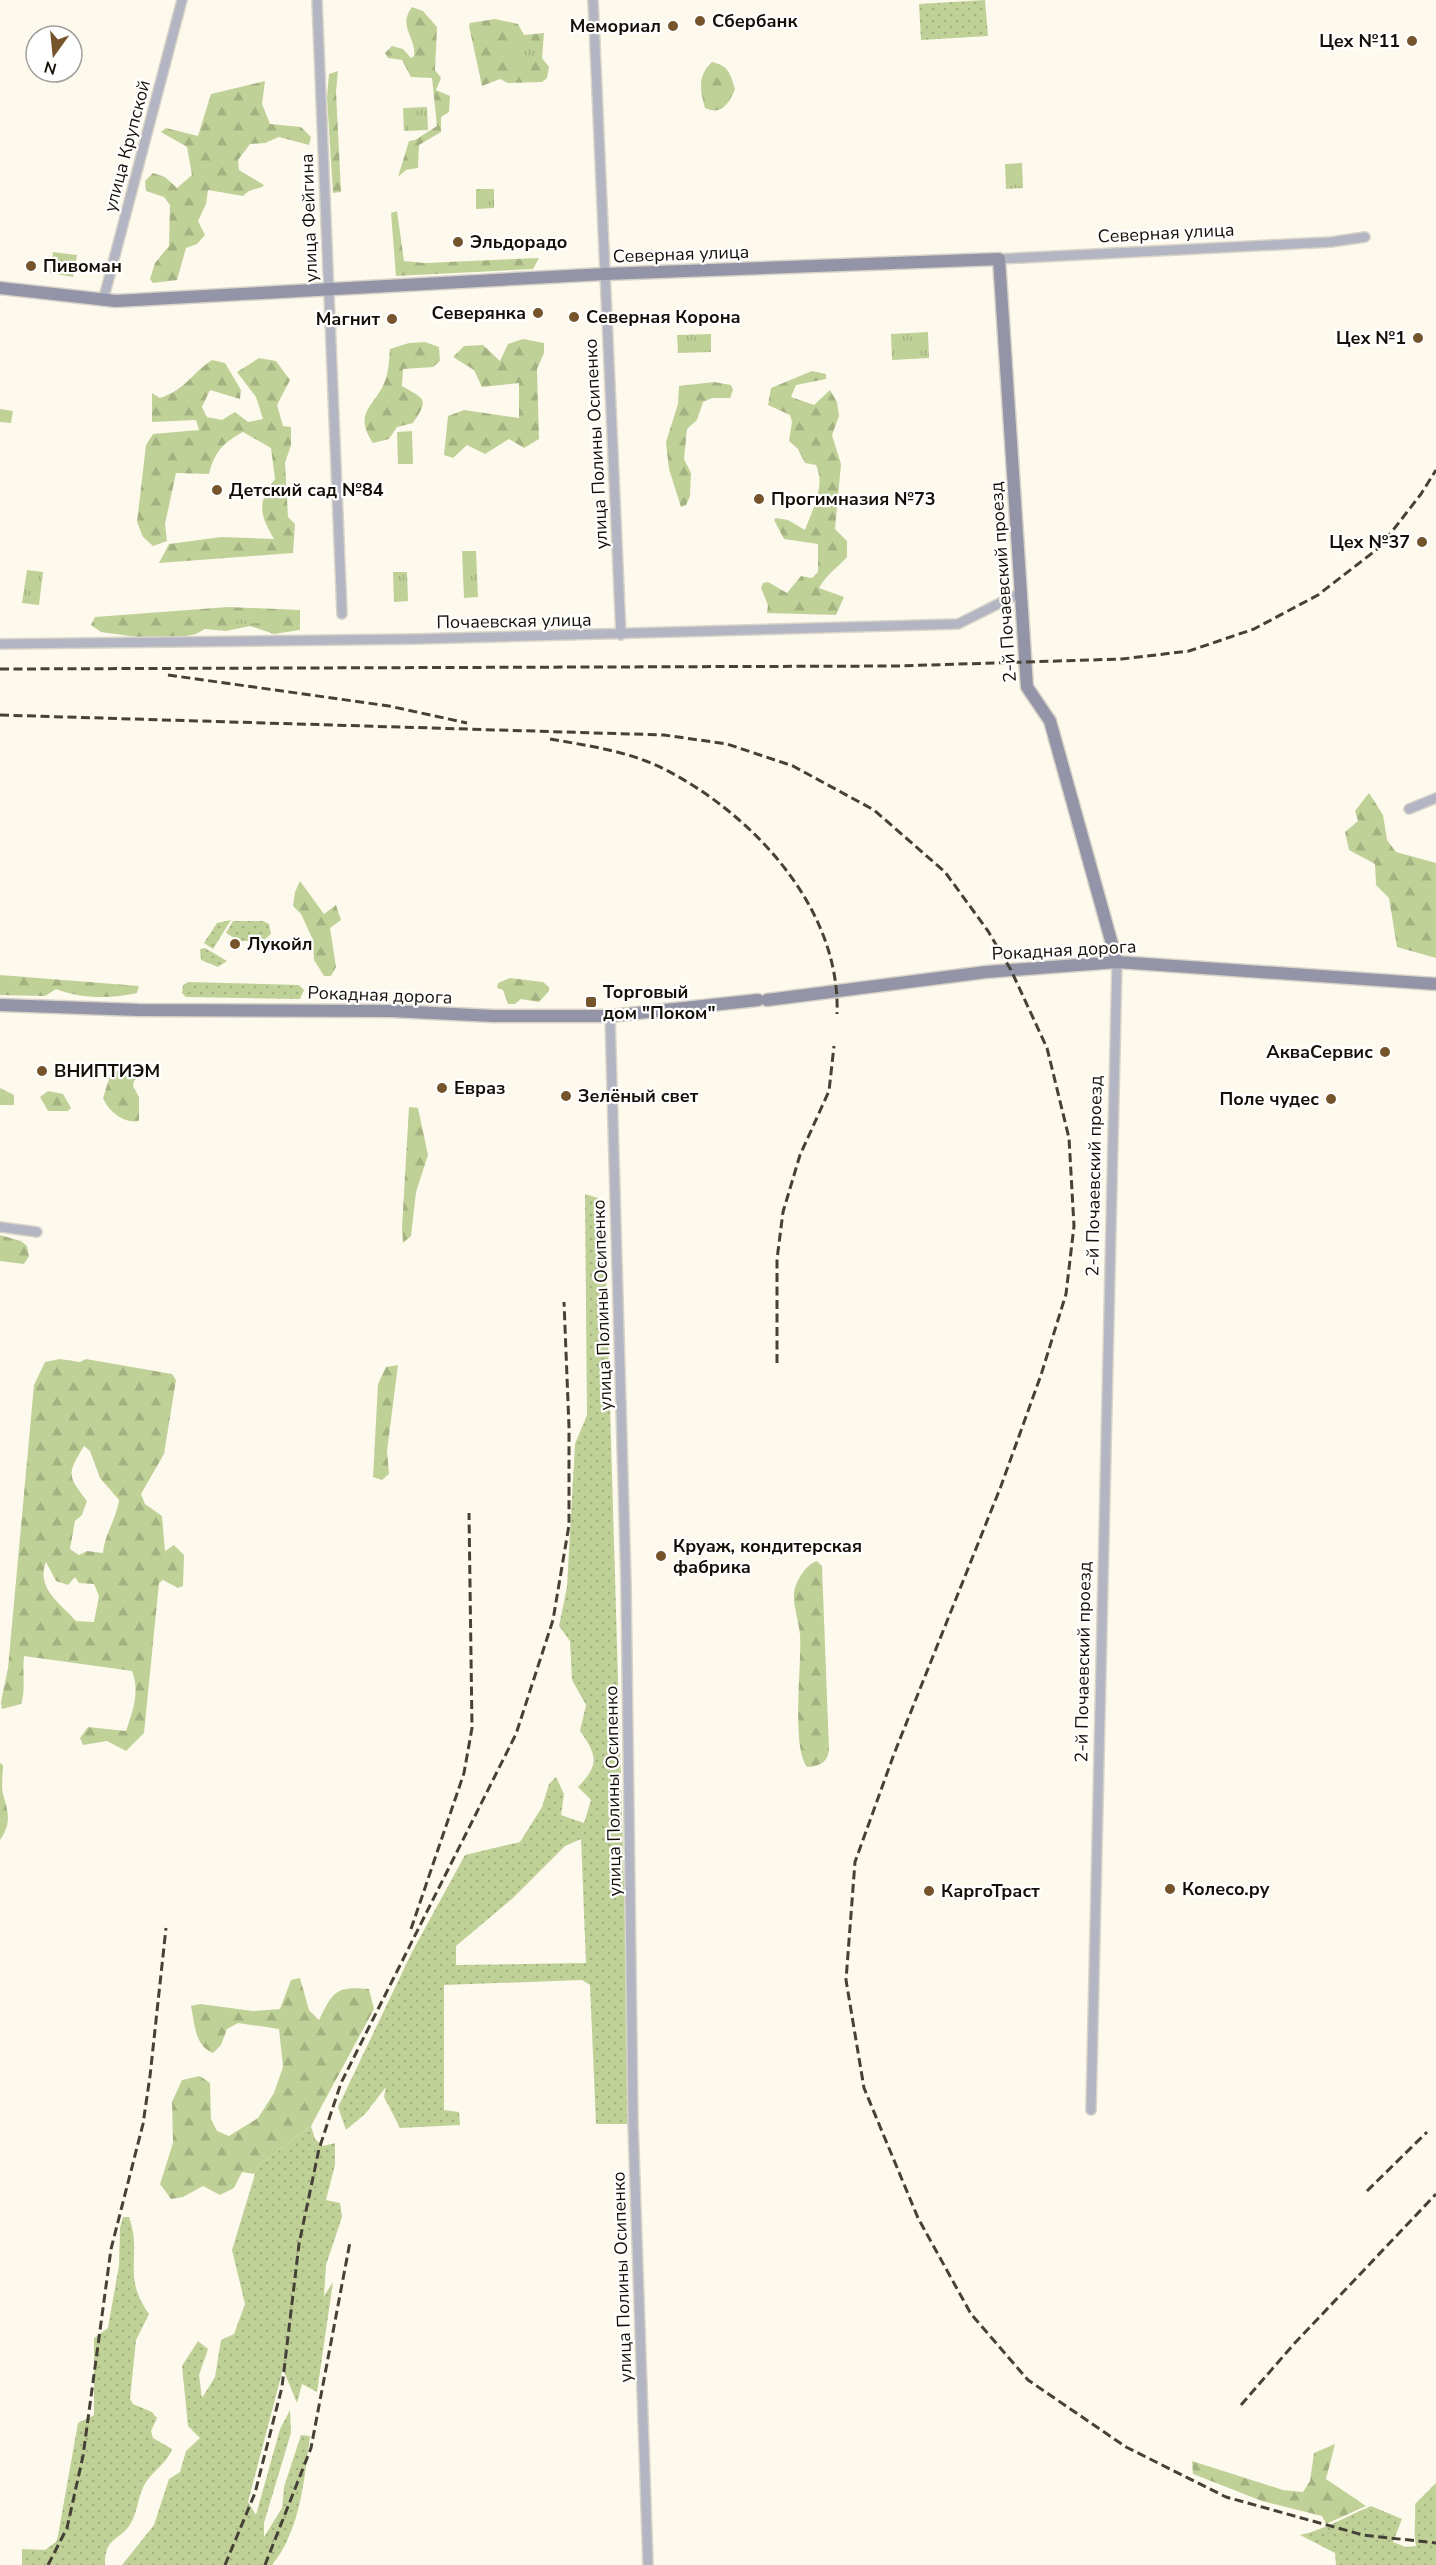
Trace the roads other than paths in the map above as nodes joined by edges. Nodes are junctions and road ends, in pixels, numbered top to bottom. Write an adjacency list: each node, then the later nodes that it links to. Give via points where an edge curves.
1 (182, 0): 9 (street, улица Крупской)
2 (317, 0): 8 (street, улица Фейгина)
3 (593, 0): 6 (street, улица Полины Осипенко)
4 (1365, 237): 5 (street, Северная улица)
5 (999, 259): 6 (street, Северная улица); 10 (street, 2-й Почаевский проезд)
6 (605, 274): 8 (street, Северная улица); 12 (street, улица Полины Осипенко)
7 (0, 288): 9 (street, Северная улица)
8 (328, 289): 9 (street, Северная улица); 11 (street, улица Фейгина)
9 (103, 301)
10 (1022, 592): 12 (street, Почаевская улица, via 958,624); 16 (street, 2-й Почаевский проезд, via 1027,687 1050,721)
11 (342, 614)
12 (621, 635): 13 (street, Почаевская улица)
13 (0, 644)
14 (1436, 798): 15 (street)
15 (1409, 810)
16 (1117, 962): 17 (street, Рокадная дорога); 19 (street, Рокадная дорога, via 986,972); 22 (street, 2-й Почаевский проезд)
17 (1436, 984)
18 (0, 1005): 19 (street, Рокадная дорога)
19 (610, 1016): 23 (street, улица Полины Осипенко, via 626,1584 633,2123)
20 (0, 1227): 21 (street)
21 (37, 1232)
22 (1091, 2110)
23 (648, 2565)

